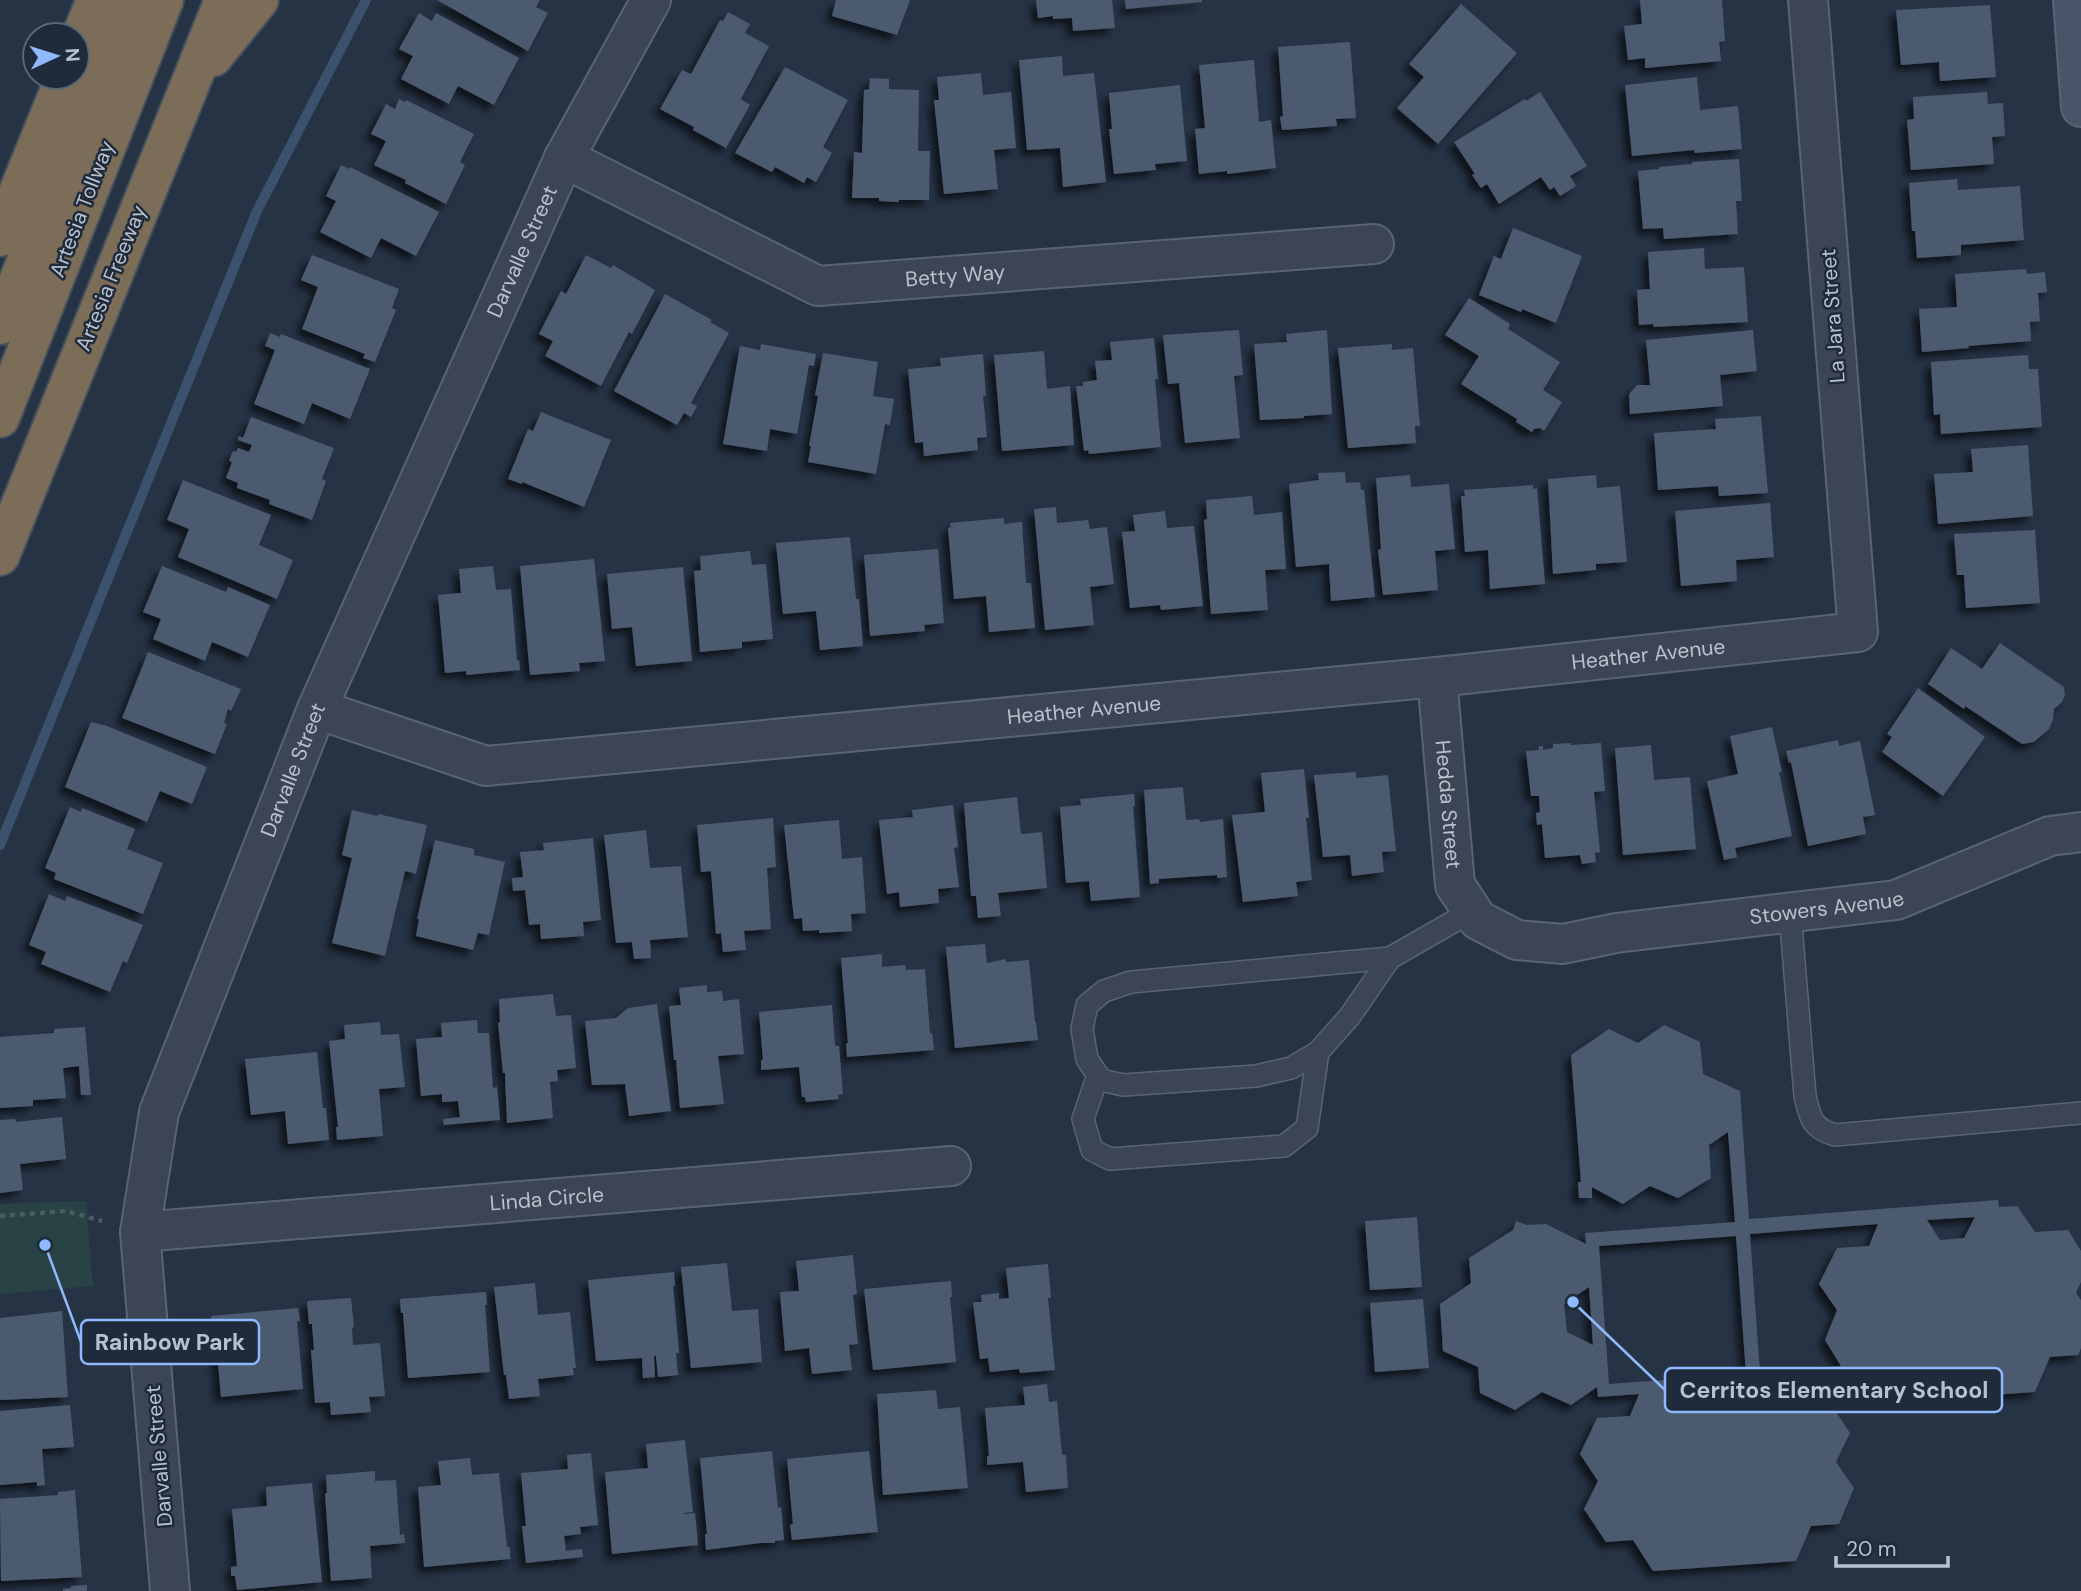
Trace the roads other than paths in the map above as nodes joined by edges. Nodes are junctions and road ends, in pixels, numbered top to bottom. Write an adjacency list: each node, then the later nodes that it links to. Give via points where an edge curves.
1 (96, 0): 9 (highway)
2 (134, 0): 16 (highway, Artesia Tollway)
3 (164, 0): 17 (highway, Artesia Tollway)
4 (223, 0): 11 (highway, Artesia Freeway)
5 (259, 0): 11 (highway)
6 (651, 0): 13 (street, Darvalle Street)
7 (1808, 0): 19 (street, La Jara Street)
8 (2073, 0): 12 (street)
9 (87, 21)
10 (59, 91): 14 (highway)
11 (186, 92): 18 (highway, Artesia Freeway)
12 (2081, 107)
13 (564, 158): 15 (street, Betty Way, via 818,286); 21 (street, Darvalle Street)
14 (0, 237)
15 (1374, 244)
16 (0, 326)
17 (0, 418)
18 (0, 556)
19 (1858, 632): 20 (street, Heather Avenue)
20 (1437, 677): 21 (street, Heather Avenue, via 486,766); 23 (street, Hedda Street, via 1455,885)
21 (317, 709): 31 (street, Darvalle Street, via 159,1112)
22 (2081, 832): 24 (street, Stowers Avenue, via 2050,836 1896,900)
23 (1472, 911): 25 (street, Hedda Street, via 1517,940); 26 (lane)
24 (1790, 912): 25 (street, Stowers Avenue); 29 (lane, via 1805,1096 1810,1117 1820,1130 1835,1135)
25 (1563, 944)
26 (1390, 958): 27 (lane, via 1350,1016); 28 (lane, via 1131,982 1104,990 1087,1005 1082,1029 1087,1059)
27 (1318, 1052): 28 (lane, via 1291,1068 1256,1076 1123,1085 1101,1080); 28 (lane, via 1307,1128 1283,1146 1110,1159 1092,1150 1083,1119)
28 (1098, 1075)
29 (2081, 1114)
30 (951, 1166): 31 (street, Linda Circle)
31 (140, 1232): 32 (street, Darvalle Street)
32 (170, 1591)

